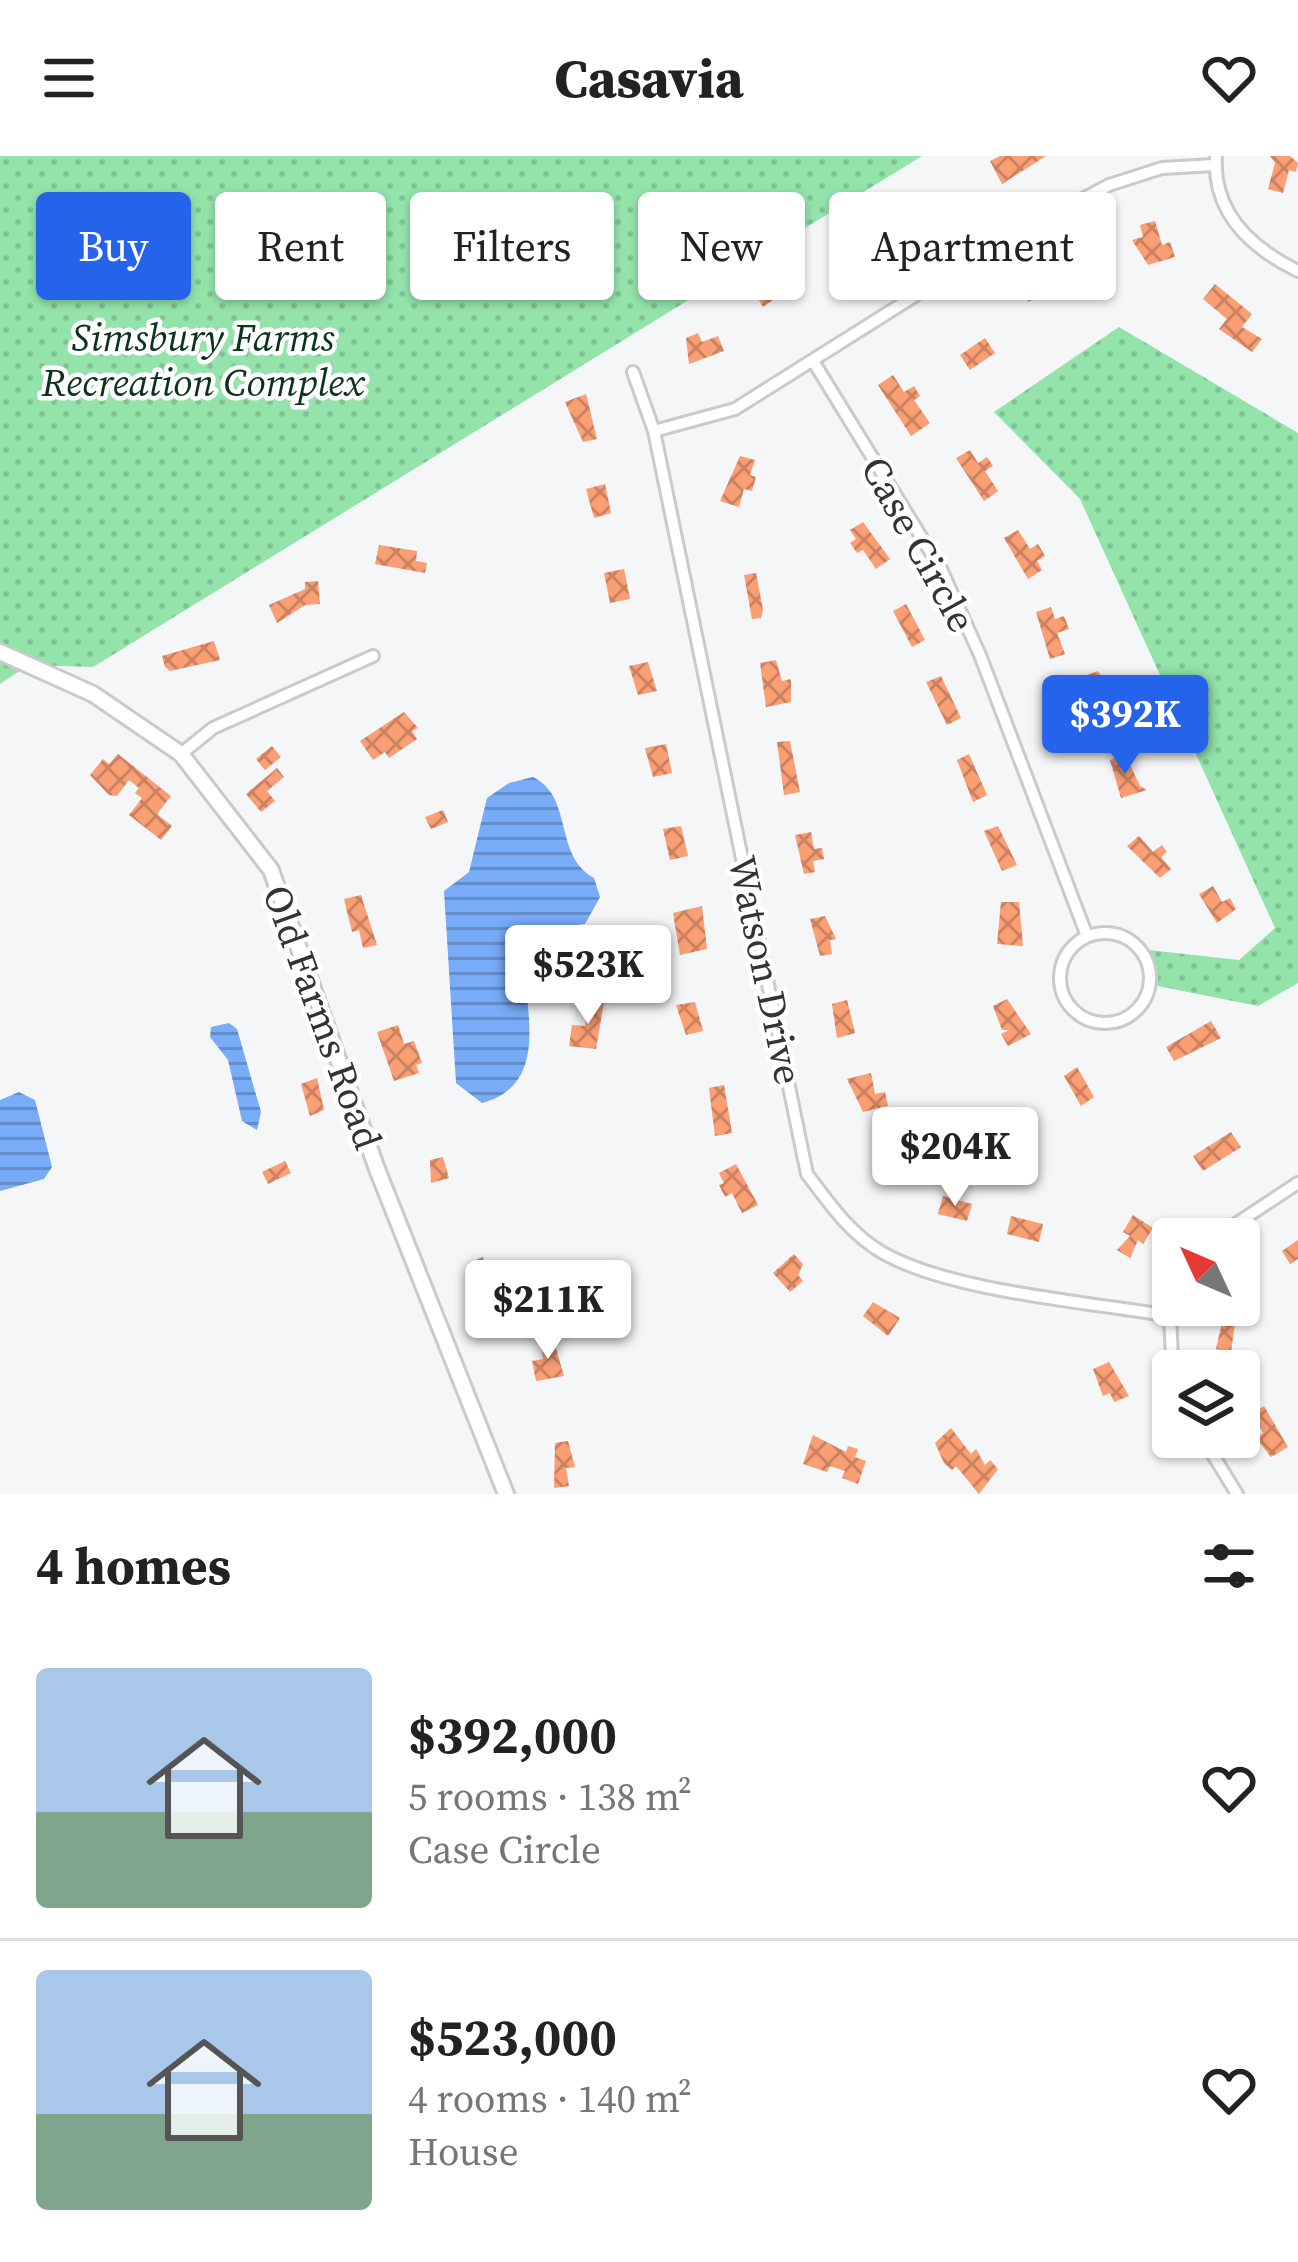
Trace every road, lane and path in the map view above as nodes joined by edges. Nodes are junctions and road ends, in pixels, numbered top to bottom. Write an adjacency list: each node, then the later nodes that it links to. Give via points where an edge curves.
1 (1215, 160): 2 (street, via 1220,194 1243,237); 3 (street, via 1108,185 994,246)
2 (1298, 271)
3 (813, 361): 5 (street, via 735,409); 9 (street, Case Circle, via 940,569)
4 (632, 372): 5 (street, Watson Drive)
5 (654, 431): 12 (street, Watson Drive, via 807,1174 841,1220 881,1252 920,1269)
6 (0, 652): 8 (street, Old Farms Road, via 93,694)
7 (373, 656): 8 (street, via 213,728)
8 (181, 754): 14 (street, Old Farms Road, via 285,900 377,1169)
9 (1087, 936): 9 (street, via 1065,957 1060,987 1089,1021 1119,1022 1143,1003 1147,960 1128,939)
10 (1298, 1183): 11 (street)
11 (1246, 1218)
12 (1152, 1308)
13 (1215, 1458): 15 (street)
14 (506, 1494)
15 (1237, 1494)

